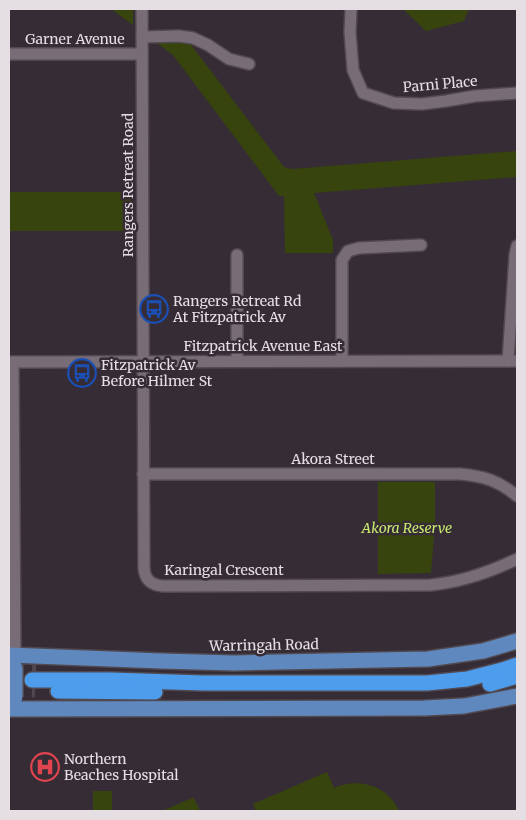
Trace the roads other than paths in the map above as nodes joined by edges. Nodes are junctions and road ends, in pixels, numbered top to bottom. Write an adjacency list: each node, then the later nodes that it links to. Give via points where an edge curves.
1 (142, 9): 3 (street, Rangers Retreat Road)
2 (351, 9): 7 (street, Parni Place, via 353,70 363,93 394,103 422,104)
3 (142, 37): 5 (street, Rangers Retreat Road); 6 (street, via 193,38 229,59)
4 (9, 54): 5 (street, Garner Avenue)
5 (142, 54): 15 (street, Rangers Retreat Road)
6 (249, 64)
7 (517, 93)
8 (421, 245): 12 (street, via 348,250 342,260)
9 (517, 246): 13 (street)
10 (237, 255): 11 (street)
11 (237, 361): 12 (street, Fitzpatrick Avenue East); 15 (street, Fitzpatrick Avenue East)
12 (342, 361): 13 (street, Fitzpatrick Avenue East)
13 (513, 361)
14 (11, 362): 15 (street, Fitzpatrick Avenue East); 18 (street)
15 (143, 362): 16 (street, Karingal Crescent)
16 (144, 474): 17 (street, Akora Street, via 460,474 487,478); 19 (street, Karingal Crescent, via 144,574 149,582 158,585 431,585 468,578)
17 (517, 496)
18 (11, 500): 21 (street)
19 (517, 559)
20 (517, 641): 21 (main road, Warringah Road, via 428,659 234,663)
21 (13, 659): 26 (main road, bridge)
22 (517, 665): 23 (highway, via 467,679 427,683 34,681 278,694 433,692 468,689)
23 (517, 676)
24 (517, 696): 27 (main road, via 464,706)
25 (517, 704): 27 (main road, via 461,710)
26 (13, 705): 27 (main road)
27 (424, 708)

